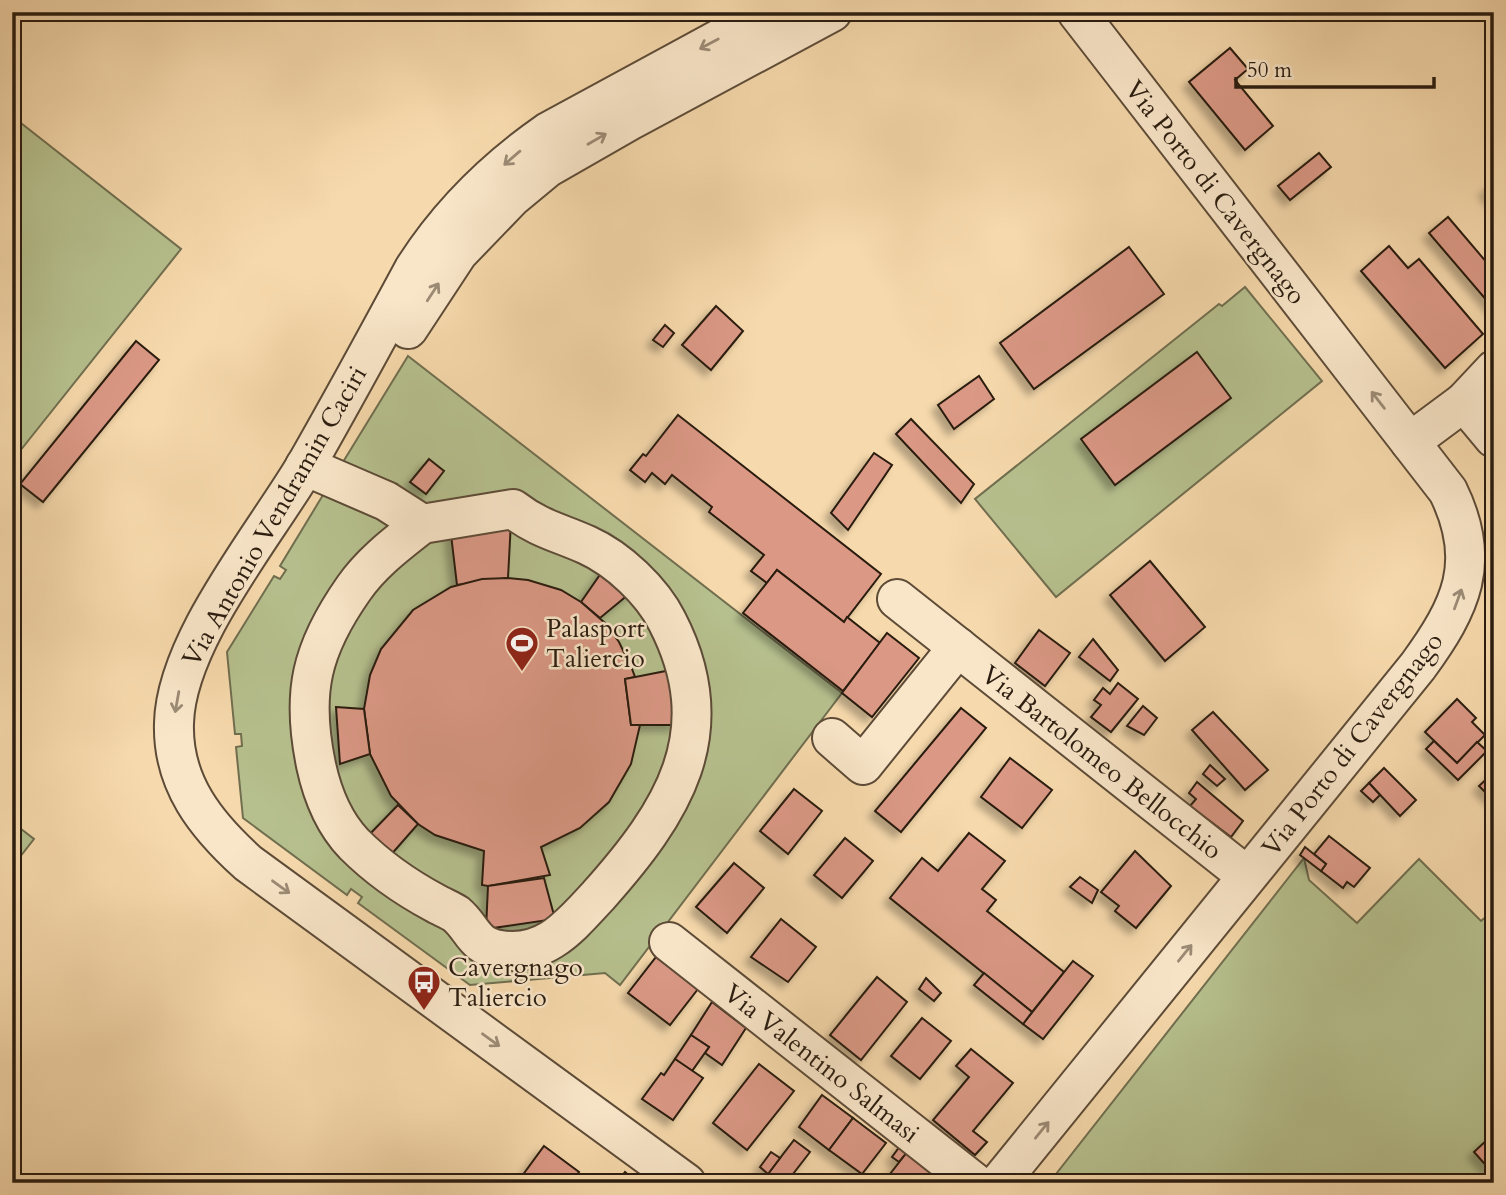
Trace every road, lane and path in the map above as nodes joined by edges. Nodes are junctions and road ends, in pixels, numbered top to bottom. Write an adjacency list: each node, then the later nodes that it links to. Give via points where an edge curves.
1 (769, 12): 4 (street, Via Antonio Vendramin Caciri, one-way to 4, via 599,102 515,155 432,242)
2 (832, 12): 4 (street, one-way to 2, via 408,329 458,253 503,205 547,168)
3 (1077, 12): 8 (street, Via Porto di Cavergnago, one-way to 3)
4 (390, 314): 9 (street, Via Antonio Vendramin Caciri)
5 (1494, 370): 6 (street)
6 (1464, 402): 7 (street); 8 (street)
7 (1494, 438)
8 (1410, 442): 14 (street, Via Porto di Cavergnago, one-way to 8, via 1418,666 1451,618 1460,596 1467,556 1459,513)
9 (305, 466): 10 (street, via 386,501); 16 (street, Via Antonio Vendramin Caciri, one-way to 16, via 204,627 182,675 174,741 192,802 248,863)
10 (422, 524): 10 (street, via 513,509 536,526 589,546 627,572 655,602 668,621 683,668 691,711 686,753 673,797 629,860 563,934 547,944 500,950 478,942 457,915 419,894 354,843 326,799 318,775 307,705 316,657 354,586 382,555)
11 (897, 599): 12 (street, Via Bartolomeo Bellocchio)
12 (958, 647): 13 (street, Via Bartolomeo Bellocchio, via 863,765); 14 (street, Via Bartolomeo Bellocchio)
13 (832, 738)
14 (1247, 876): 18 (street, Via Porto di Cavergnago, one-way to 14)
15 (669, 942): 17 (street, Via Valentino Salmasi)
16 (686, 1183)
17 (975, 1183)
18 (999, 1183)

